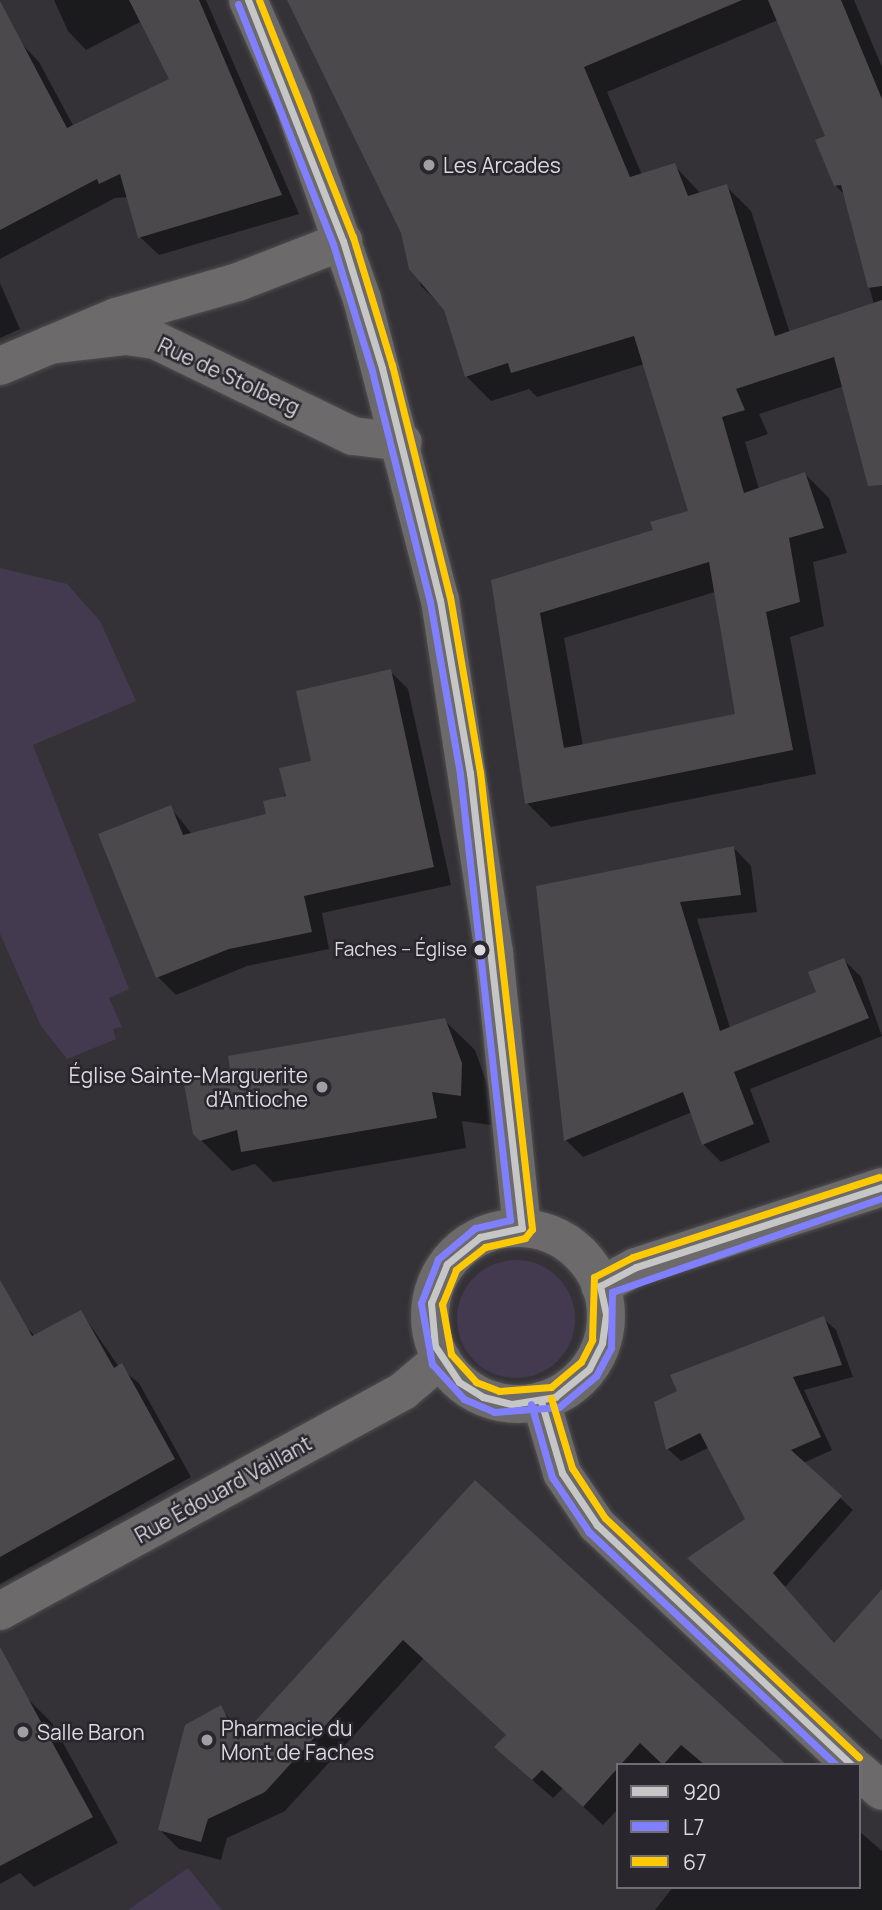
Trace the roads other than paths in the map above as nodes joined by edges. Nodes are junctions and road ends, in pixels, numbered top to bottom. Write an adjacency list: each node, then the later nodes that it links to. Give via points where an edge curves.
1 (248, 0): 2 (street)
2 (343, 241): 3 (street, Rue de Stolberg); 5 (street)
3 (49, 345): 4 (street, Rue de Stolberg); 5 (street, Rue de Stolberg, via 126,336 155,340 354,436)
4 (0, 366)
5 (402, 442): 7 (street, via 440,600 470,773)
6 (882, 1187): 8 (street, via 636,1267)
7 (522, 1228): 8 (street, via 564,1241 586,1260); 9 (street, via 480,1237 443,1270 430,1318)
8 (600, 1286): 10 (street, via 606,1329 596,1357 568,1389)
9 (441, 1359): 10 (street, via 459,1382 484,1397 512,1404); 11 (street, Rue Édouard Vaillant, via 402,1391)
10 (541, 1401): 12 (street, via 562,1472 597,1525)
11 (0, 1611)
12 (850, 1763)
13 (861, 1773): 14 (street)
14 (882, 1791)

